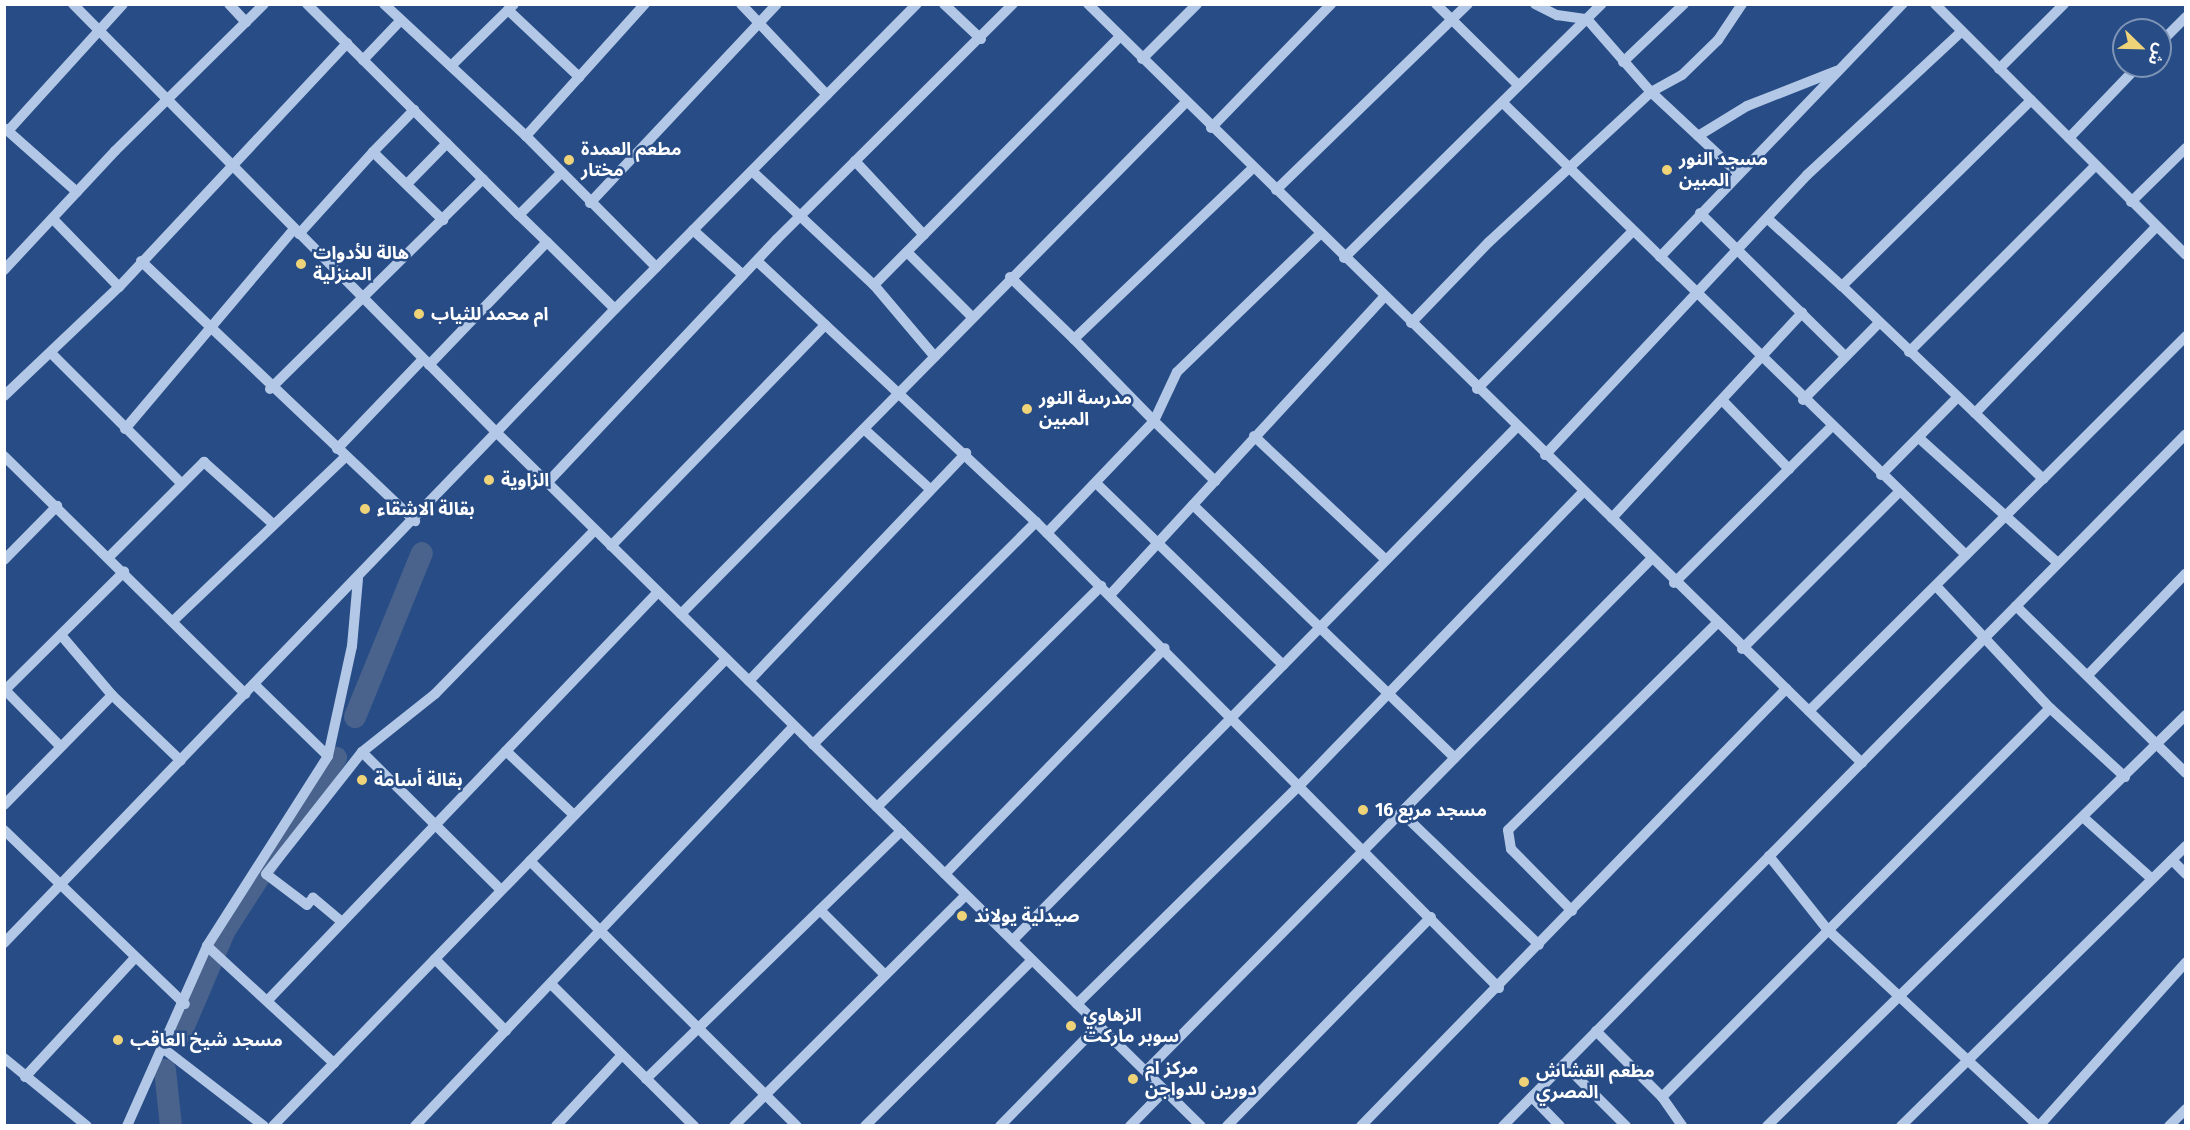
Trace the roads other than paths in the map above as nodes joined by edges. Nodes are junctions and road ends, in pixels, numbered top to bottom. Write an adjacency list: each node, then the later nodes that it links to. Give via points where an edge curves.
1 (73, 4): 32 (street)
2 (123, 4): 32 (street)
3 (229, 4): 30 (street)
4 (264, 4): 30 (street)
5 (307, 4): 37 (street)
6 (645, 4): 44 (street)
7 (741, 4): 31 (street)
8 (777, 4): 31 (street)
9 (916, 4): 48 (street)
10 (944, 4): 36 (street)
11 (1013, 4): 36 (street)
12 (1088, 4): 35 (street)
13 (1197, 4): 38 (street)
14 (1331, 4): 54 (street)
15 (1436, 4): 29 (street)
16 (1468, 4): 29 (street)
17 (1535, 4): 27 (street, via 1557,15)
18 (1602, 4): 27 (street)
19 (1684, 4): 40 (street)
20 (1903, 4): 42 (street)
21 (1935, 4): 34 (street)
22 (2064, 4): 43 (street)
23 (386, 5): 28 (street)
24 (511, 7): 41 (street); 44 (street)
25 (1737, 7): 47 (street, via 1682,75)
26 (2186, 17): 33 (street)
27 (1587, 19): 40 (street); 46 (street)
28 (401, 20): 39 (street); 41 (street)
29 (1452, 20): 46 (street); 72 (street)
30 (246, 22): 49 (street)
31 (760, 22): 48 (street); 75 (street)
32 (100, 31): 49 (street); 55 (street)
33 (2172, 31)
34 (1961, 32): 43 (street); 79 (street)
35 (1120, 36): 38 (street); 87 (street)
36 (981, 39): 62 (street)
37 (347, 44): 39 (street); 64 (street)
38 (1142, 59): 51 (street)
39 (363, 60): 53 (street)
40 (1623, 62): 47 (street)
41 (451, 66): 56 (street)
42 (1840, 69): 57 (street, via 1747,106); 69 (street)
43 (2000, 69): 50 (street)
44 (579, 77): 56 (street)
45 (2126, 78): 58 (street)
46 (1518, 85): 52 (street)
47 (1651, 92): 57 (street); 66 (street)
48 (828, 95): 67 (street)
49 (167, 99): 64 (street); 73 (street)
50 (2031, 100): 58 (street); 102 (street)
51 (1186, 102): 54 (street); 99 (street)
52 (1503, 103): 66 (street); 93 (street)
53 (414, 110): 59 (street); 61 (street)
54 (1211, 128): 65 (street)
55 (6, 129): 73 (street)
56 (526, 135): 68 (street)
57 (1698, 136): 69 (street)
58 (2069, 138): 63 (street)
59 (447, 143): 70 (street); 71 (street)
60 (2186, 148): 74 (street)
61 (373, 152): 71 (street); 84 (street)
62 (855, 162): 78 (street); 87 (street)
63 (2095, 166): 74 (street); 115 (street)
64 (232, 167): 84 (street); 94 (street)
65 (1253, 168): 72 (street); 114 (street)
66 (1570, 170): 85 (street); 109 (street, via 1489,242)
67 (752, 171): 78 (street); 83 (street)
68 (561, 173): 75 (street); 77 (street)
69 (1739, 174): 76 (street)
70 (483, 179): 77 (street); 80 (street)
71 (407, 184): 80 (street)
72 (1275, 190): 86 (street)
73 (77, 192): 81 (street)
74 (2131, 202): 82 (street)
75 (590, 203): 97 (street)
76 (1701, 213): 89 (street); 92 (street)
77 (519, 215): 88 (street)
78 (798, 218): 95 (street); 100 (street)
79 (1768, 219): 89 (street); 102 (street)
80 (443, 220): 105 (street)
81 (55, 221): 96 (street); 101 (street)
82 (2155, 228): 91 (street); 128 (street)
83 (693, 230): 97 (street); 98 (street)
84 (296, 231): 105 (street); 112 (street)
85 (1633, 231): 92 (street); 122 (street)
86 (1320, 234): 93 (street); 129 (street, via 1177,372)
87 (924, 235): 90 (street)
88 (547, 242): 106 (street); 120 (street)
89 (1739, 250): 103 (street); 107 (street)
90 (907, 252): 100 (street); 108 (street)
91 (2186, 255)
92 (1660, 257): 103 (street)
93 (1344, 258): 104 (street)
94 (141, 261): 101 (street); 112 (street)
95 (757, 261): 98 (street); 111 (street)
96 (7, 263)
97 (656, 267): 106 (street)
98 (743, 275): 147 (street)
99 (1010, 277): 108 (street); 114 (street)
100 (874, 285): 118 (street)
101 (120, 286): 116 (street)
102 (1842, 286): 110 (street)
103 (1696, 294): 119 (street); 140 (street)
104 (1384, 297): 109 (street); 136 (street)
105 (364, 300): 120 (street); 121 (street)
106 (615, 309): 135 (street)
107 (1802, 313): 117 (street); 119 (street)
108 (972, 317): 118 (street)
109 (1411, 323): 122 (street)
110 (1879, 323): 115 (street); 117 (street)
111 (825, 325): 123 (street); 162 (street)
112 (212, 331): 121 (street); 132 (street)
113 (2186, 336): 144 (street)
114 (1074, 339): 129 (street)
115 (1909, 352): 125 (street)
116 (52, 354): 124 (street); 132 (street)
117 (1845, 356): 126 (street)
118 (936, 357): 123 (street)
119 (1761, 358): 126 (street); 127 (street)
120 (426, 362): 135 (street); 138 (street)
121 (270, 389): 138 (street)
122 (1477, 389): 130 (street)
123 (902, 391): 133 (street); 139 (street)
124 (4, 396)
125 (1957, 398): 128 (street); 137 (street)
126 (1803, 400): 131 (street)
127 (1723, 401): 142 (street); 154 (street)
128 (1975, 413): 144 (street)
129 (1154, 421): 145 (street); 148 (street)
130 (1517, 427): 140 (street); 167 (street)
131 (1831, 427): 142 (street); 143 (street)
132 (125, 429): 146 (street)
133 (864, 429): 149 (street); 177 (street)
134 (2186, 434): 168 (street)
135 (498, 435): 147 (street); 156 (street)
136 (1254, 436): 145 (street); 167 (street)
137 (1919, 438): 143 (street); 155 (street)
138 (341, 453): 156 (street); 158 (street)
139 (966, 453): 149 (street); 157 (street)
140 (1545, 455): 150 (street)
141 (4, 456): 153 (street)
142 (1789, 469): 172 (street)
143 (1881, 475): 151 (street)
144 (2043, 479): 155 (street)
145 (1215, 481): 152 (street)
146 (180, 482): 158 (street, via 204,462); 164 (street)
147 (547, 483): 159 (street)
148 (1096, 483): 160 (street); 161 (street)
149 (930, 489): 188 (street)
150 (1583, 492): 154 (street); 194 (street)
151 (1899, 492): 163 (street); 184 (street)
152 (1194, 505): 161 (street); 180 (street)
153 (57, 506): 164 (street); 166 (street)
154 (1612, 518): 165 (street)
155 (2004, 518): 163 (street); 168 (street)
156 (414, 521): 171 (street)
157 (1036, 522): 160 (street); 200 (street)
158 (273, 524): 178 (street)
159 (595, 530): 162 (street); 204 (street, via 435,694)
160 (1047, 533): 174 (street)
161 (1160, 543): 174 (street); 186 (street)
162 (611, 546): 175 (street)
163 (1966, 555): 173 (street)
164 (108, 558): 169 (street)
165 (1651, 559): 172 (street); 206 (street)
166 (4, 560)
167 (1386, 560): 180 (street)
168 (2058, 563): 176 (street)
169 (124, 572): 178 (street); 181 (street)
170 (2186, 573): 187 (street)
171 (358, 579): 189 (street); 205 (street, via 352,646)
172 (1674, 583): 179 (street)
173 (1936, 587): 182 (street); 196 (street)
174 (1105, 590): 183 (street); 213 (street)
175 (658, 592): 177 (street); 203 (street)
176 (2016, 606): 182 (street); 187 (street)
177 (681, 614): 185 (street)
178 (173, 621): 192 (street)
179 (1716, 624): 184 (street); 232 (street, via 1508,830 1511,849)
180 (1319, 629): 186 (street); 194 (street)
181 (61, 635): 191 (street); 193 (street)
182 (1984, 639): 195 (street); 208 (street)
183 (1165, 648): 198 (street); 225 (street)
184 (1742, 649): 190 (street)
185 (726, 658): 188 (street); 215 (street)
186 (1283, 665): 198 (street)
187 (2088, 675): 202 (street)
188 (749, 681): 199 (street)
189 (254, 684): 192 (street); 205 (street)
190 (1786, 689): 196 (street); 232 (street)
191 (5, 690): 201 (street)
192 (244, 694): 207 (street)
193 (112, 695): 201 (street); 207 (street)
194 (1388, 695): 206 (street); 211 (street)
195 (2050, 708): 210 (street); 235 (street)
196 (1809, 711): 208 (street)
197 (2186, 715): 202 (street)
198 (1233, 716): 211 (street); 237 (street)
199 (794, 726): 200 (street); 236 (street)
200 (813, 744): 213 (street)
201 (60, 746): 212 (street)
202 (2155, 746): 209 (street); 210 (street)
203 (506, 751): 215 (street); 217 (street)
204 (362, 752): 217 (street); 234 (street, via 266,874 307,905 313,898)
205 (328, 756): 240 (street)
206 (1455, 758): 214 (street)
207 (181, 761): 228 (street)
208 (1862, 763): 222 (street)
209 (2186, 773)
210 (2125, 777): 216 (street)
211 (1301, 784): 221 (street); 251 (street)
212 (4, 804)
213 (876, 807): 219 (street)
214 (1402, 813): 221 (street); 239 (street)
215 (574, 815): 224 (street)
216 (2084, 818): 227 (street); 248 (street)
217 (435, 825): 229 (street); 234 (street)
218 (4, 830): 228 (street)
219 (901, 831): 225 (street); 231 (street)
220 (2186, 846): 223 (street)
221 (1366, 850): 233 (street); 262 (street)
222 (1769, 856): 235 (street); 255 (street)
223 (2172, 860): 226 (street); 227 (street)
224 (530, 861): 229 (street); 236 (street)
225 (945, 874): 230 (street)
226 (2186, 874)
227 (2152, 879): 259 (street)
228 (61, 885): 238 (street); 241 (street)
229 (501, 890): 242 (street)
230 (966, 894): 237 (street); 245 (street)
231 (820, 910): 245 (street); 253 (street)
232 (1572, 911): 239 (street)
233 (1431, 917): 247 (street); 283 (street)
234 (342, 922): 249 (street)
235 (1827, 929): 248 (street); 268 (street)
236 (601, 931): 246 (street); 253 (street)
237 (1013, 940): 243 (street)
238 (4, 943)
239 (1539, 945): 247 (street)
240 (207, 946): 249 (street); 250 (street)
241 (135, 958): 250 (street); 263 (street)
242 (435, 959): 254 (street); 260 (street)
243 (1032, 960): 251 (street); 279 (street)
244 (2184, 965): 291 (street)
245 (885, 975): 266 (street)
246 (551, 984): 254 (street); 257 (street)
247 (1498, 988): 284 (street)
248 (1900, 992): 259 (street); 289 (street)
249 (269, 999): 260 (street)
250 (185, 1004): 256 (street)
251 (1077, 1004): 252 (street)
252 (1099, 1025): 262 (street); 280 (street)
253 (699, 1028): 264 (street); 266 (street)
254 (506, 1031): 274 (street)
255 (1596, 1031): 261 (street); 268 (street)
256 (164, 1049): 271 (street); 272 (street)
257 (622, 1055): 264 (street); 275 (street)
258 (4, 1058): 263 (street)
259 (1968, 1059): 290 (street); 291 (street)
260 (333, 1064): 273 (street)
261 (1564, 1064): 267 (street); 287 (street)
262 (1146, 1071): 265 (street)
263 (25, 1077): 270 (street)
264 (646, 1079): 276 (street)
265 (1165, 1090): 281 (street); 282 (street)
266 (765, 1094): 277 (street); 278 (street)
267 (1532, 1097): 285 (street); 286 (street)
268 (1662, 1097): 288 (street)
269 (2186, 1109): 292 (street)
270 (87, 1125)
271 (127, 1125)
272 (264, 1125)
273 (273, 1125)
274 (416, 1125)
275 (556, 1125)
276 (693, 1125)
277 (734, 1125)
278 (797, 1125)
279 (865, 1125)
280 (1000, 1125)
281 (1130, 1125)
282 (1201, 1125)
283 (1227, 1125)
284 (1361, 1125)
285 (1503, 1125)
286 (1560, 1125)
287 (1626, 1125)
288 (1682, 1125)
289 (1767, 1125)
290 (1901, 1125)
291 (2039, 1125)
292 (2169, 1125)

